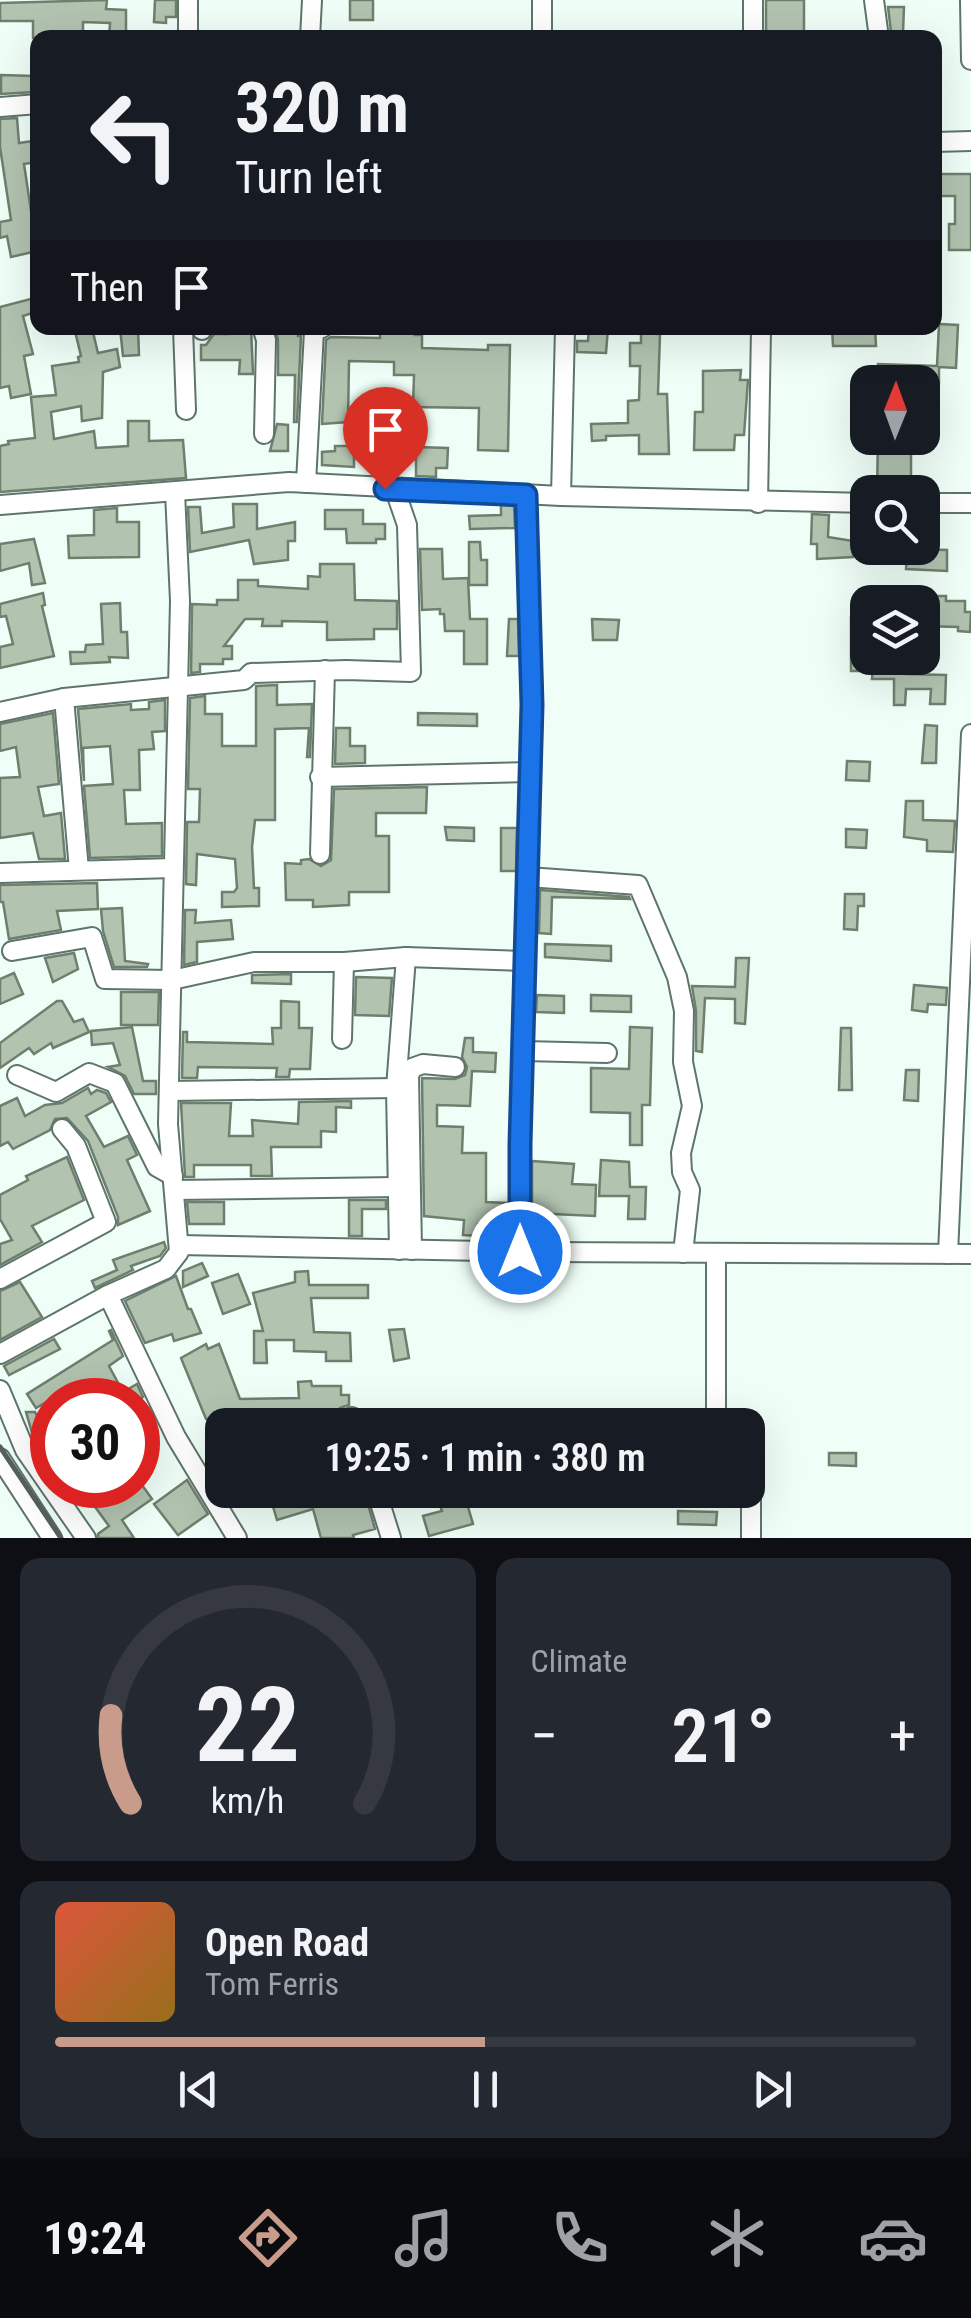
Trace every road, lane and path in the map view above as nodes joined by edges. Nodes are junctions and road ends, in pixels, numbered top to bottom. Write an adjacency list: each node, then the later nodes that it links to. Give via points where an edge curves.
1 (188, 0): 7 (street)
2 (312, 0): 8 (street)
3 (542, 0): 9 (street)
4 (753, 0): 10 (street)
5 (874, 0): 11 (street)
6 (970, 0): 12 (street)
7 (188, 30)
8 (310, 30)
9 (542, 30)
10 (753, 30)
11 (878, 30)
12 (971, 60)
13 (30, 105): 14 (street)
14 (0, 107)
15 (971, 141): 16 (street)
16 (942, 142)
17 (942, 150): 18 (street)
18 (971, 150)
19 (195, 335): 24 (street)
20 (264, 335): 25 (street)
21 (314, 335): 26 (street)
22 (565, 335): 30 (street)
23 (761, 335): 31 (street)
24 (186, 410)
25 (264, 434)
26 (306, 483): 27 (street); 28 (street)
27 (394, 490): 29 (street); 36 (street, via 407,526 410,672)
28 (175, 492): 35 (street); 37 (street)
29 (526, 495): 30 (street); 41 (street)
30 (560, 496): 31 (street)
31 (758, 502): 32 (street)
32 (850, 503)
33 (940, 503): 34 (street)
34 (971, 503)
35 (0, 505)
36 (325, 670): 37 (street); 42 (street)
37 (178, 687): 38 (street); 44 (street)
38 (64, 698): 39 (street); 46 (street)
39 (0, 712)
40 (971, 734): 68 (street)
41 (531, 772): 42 (street); 47 (street)
42 (320, 777): 43 (street)
43 (320, 854)
44 (173, 868): 46 (street); 52 (street)
45 (1, 870): 46 (street)
46 (79, 870)
47 (528, 877): 50 (street); 66 (street, via 638,886 677,977 692,1106 681,1154 690,1190)
48 (12, 951): 52 (street, via 92,936 104,979)
49 (406, 957): 50 (street); 51 (street); 58 (street)
50 (526, 961): 54 (street)
51 (344, 962): 52 (street, via 254,962); 53 (street)
52 (172, 980): 59 (street)
53 (342, 1039)
54 (524, 1051): 55 (street); 65 (street)
55 (607, 1053)
56 (456, 1067): 64 (street, via 423,1064 409,1076)
57 (17, 1074): 61 (street, via 56,1092 90,1073 115,1083 157,1167)
58 (396, 1088): 59 (street); 62 (street)
59 (169, 1092): 61 (street)
60 (62, 1129): 70 (street, via 76,1146 106,1222)
61 (174, 1183): 62 (street); 63 (street)
62 (397, 1187): 64 (street)
63 (179, 1246): 64 (street); 71 (street, via 166,1269)
64 (406, 1250): 65 (street)
65 (520, 1252): 66 (street)
66 (683, 1253): 67 (street)
67 (716, 1253): 68 (street); 74 (street)
68 (948, 1254): 69 (street)
69 (971, 1254)
70 (0, 1279)
71 (108, 1295): 72 (street); 80 (street, via 176,1437)
72 (0, 1354)
73 (0, 1390): 79 (street, via 25,1450)
74 (716, 1408)
75 (0, 1458): 78 (street)
76 (382, 1508): 81 (street)
77 (751, 1508): 82 (street)
78 (52, 1538)
79 (86, 1538)
80 (237, 1538)
81 (392, 1538)
82 (751, 1538)

